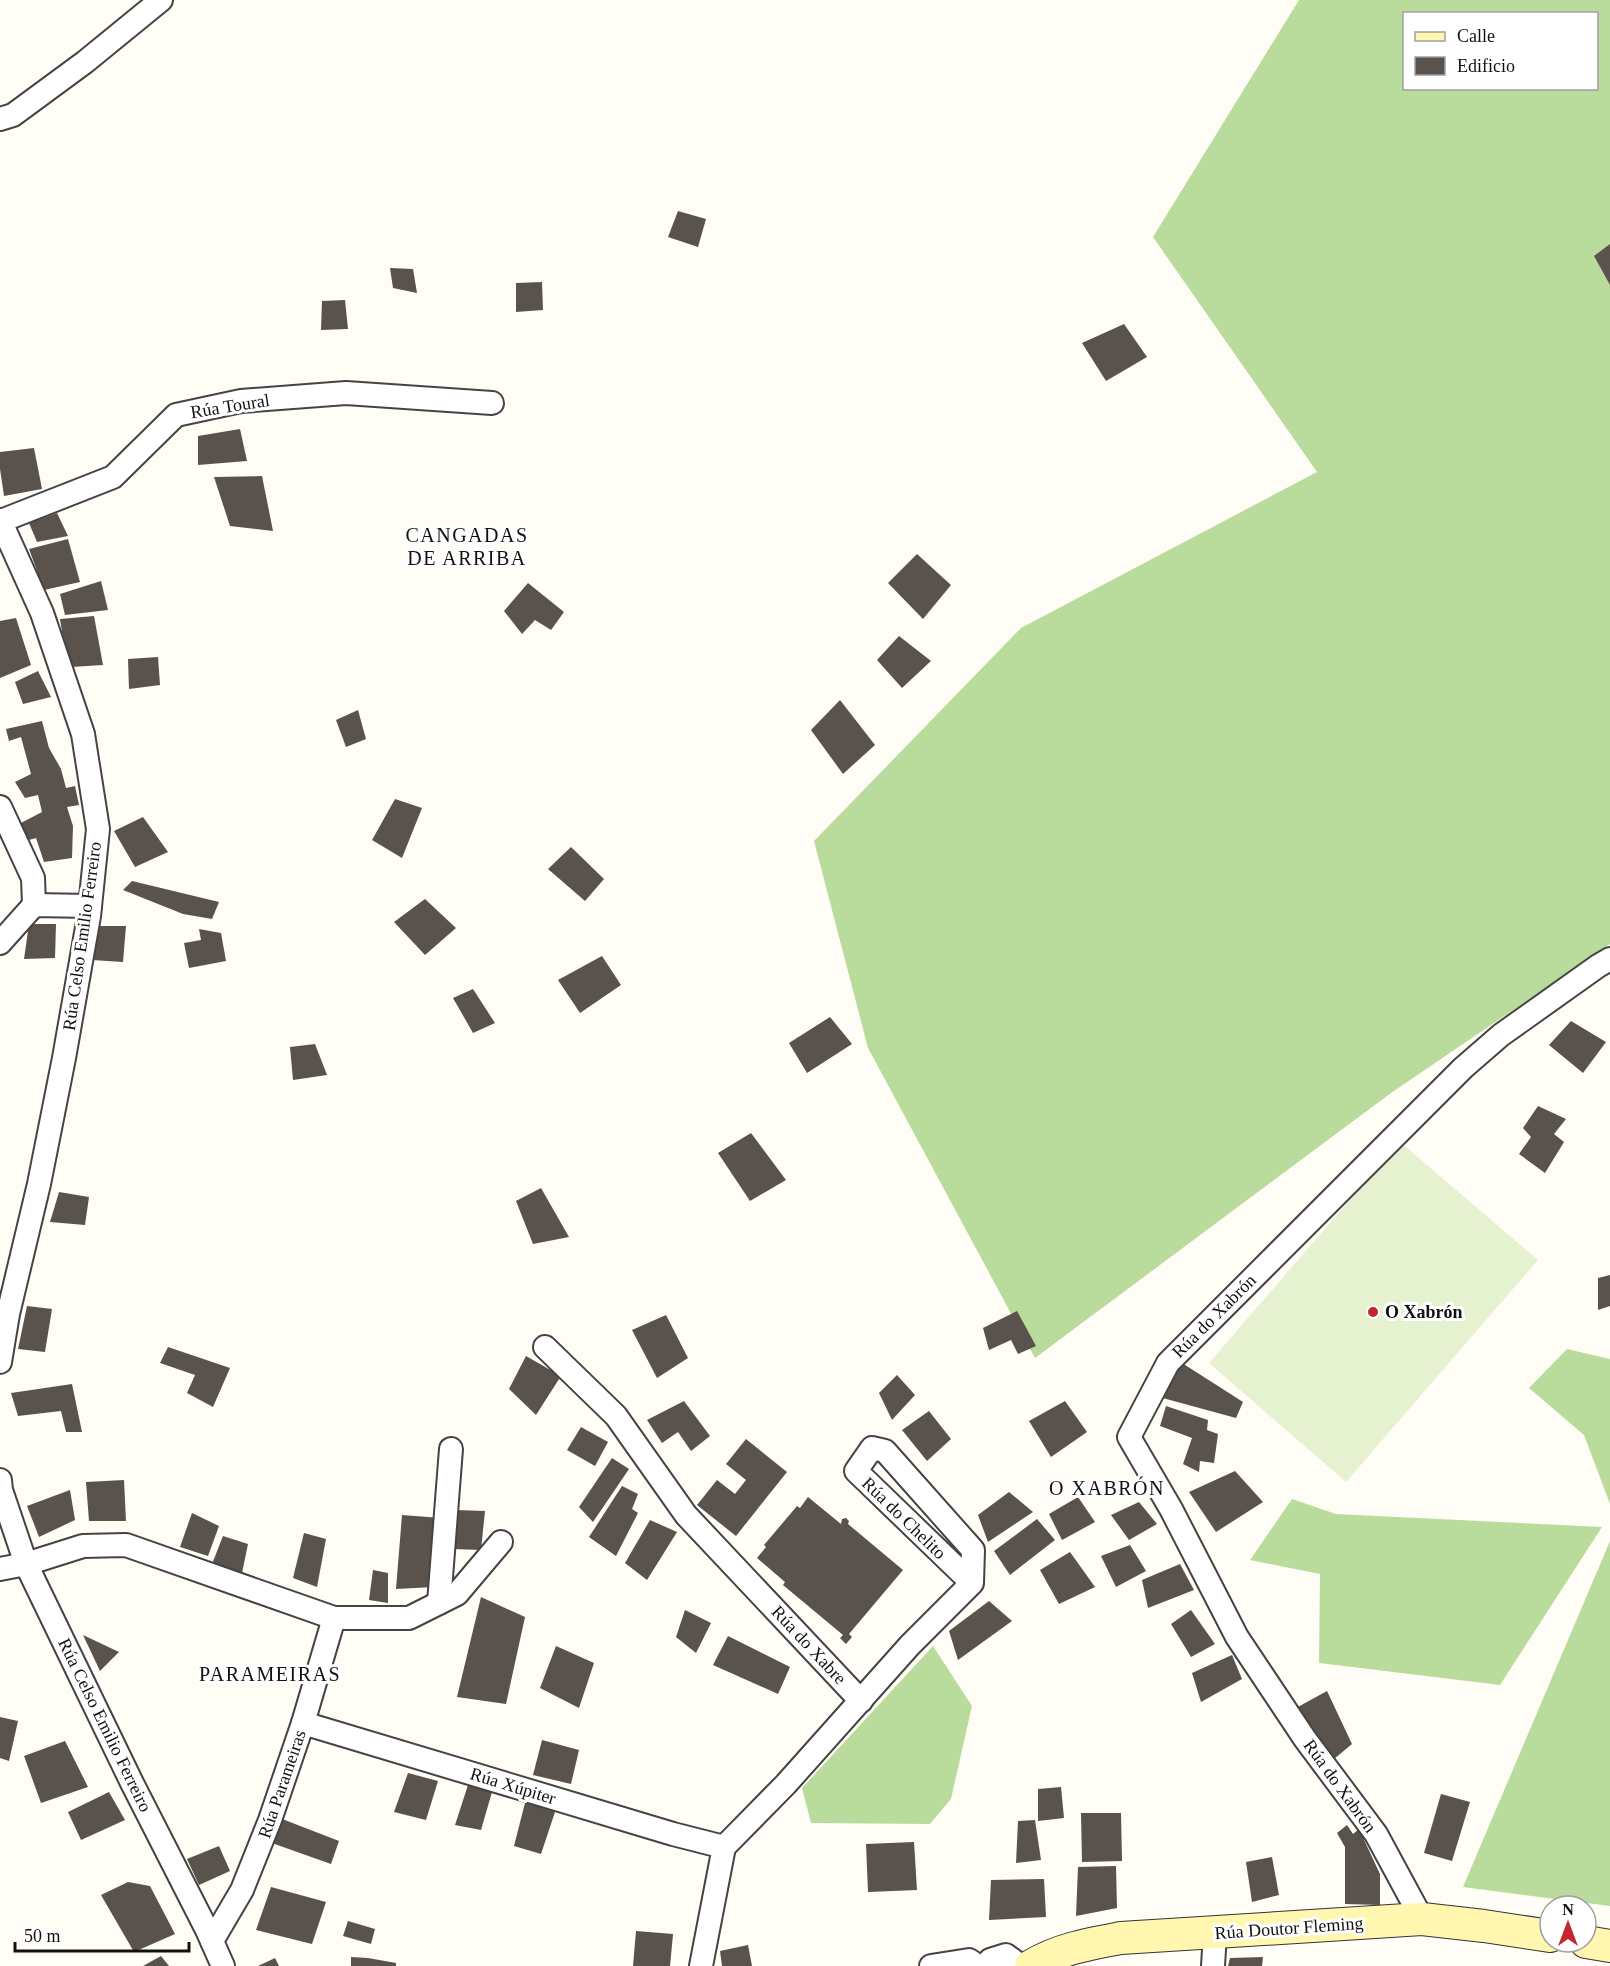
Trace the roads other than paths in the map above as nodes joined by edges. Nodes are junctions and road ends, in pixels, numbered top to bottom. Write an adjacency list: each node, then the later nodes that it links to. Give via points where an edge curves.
1 (161, 0): 2 (street, via 86,62 13,115)
2 (0, 119)
3 (492, 403): 4 (street, Rúa Toural, via 346,393 241,401 176,415 113,477)
4 (0, 520): 7 (street, Rúa Celso Emilio Ferreiro, via 42,613 83,734 98,829)
5 (0, 807): 6 (street, via 33,878)
6 (34, 905): 7 (street); 8 (street)
7 (90, 906): 11 (street, Rúa Celso Emilio Ferreiro, via 64,1058)
8 (0, 943)
9 (1610, 960): 23 (street, Rúa do Xabrón, via 1502,1035 1392,1138 1168,1362 1129,1437 1172,1509 1237,1637 1305,1739 1376,1834)
10 (545, 1347): 20 (street, Rúa do Xabre, via 616,1416 686,1515)
11 (0, 1362)
12 (451, 1449): 18 (street)
13 (0, 1480): 15 (street, Rúa Celso Emilio Ferreiro)
14 (501, 1542): 18 (street, via 457,1594)
15 (26, 1564): 16 (street); 19 (street, via 83,1546 126,1545); 26 (street, Rúa Celso Emilio Ferreiro)
16 (0, 1569)
17 (972, 1583): 17 (street, Rúa do Chelito, via 973,1550 885,1451 872,1448 856,1471); 20 (street)
18 (439, 1603): 19 (street, via 409,1618)
19 (334, 1618): 21 (street, Rúa Parameiras)
20 (861, 1701): 22 (street, Rúa do Xabre)
21 (303, 1723): 22 (street, Rúa Xúpiter); 26 (street, Rúa Parameiras, via 242,1890)
22 (724, 1847): 28 (street)
23 (1422, 1919): 24 (main road, Rúa Doutor Fleming); 25 (main road, Rúa Doutor Fleming)
24 (1215, 1933): 33 (main road, Rúa Doutor Fleming, via 1121,1938 1075,1947); 34 (street)
25 (1538, 1934)
26 (212, 1941): 27 (street, Rúa Celso Emilio Ferreiro)
27 (223, 1966)
28 (701, 1966)
29 (930, 1966): 30 (street, via 969,1959)
30 (978, 1966)
31 (986, 1966): 32 (street, via 990,1959 1006,1955)
32 (1021, 1966)
33 (1031, 1966)
34 (1213, 1966)

